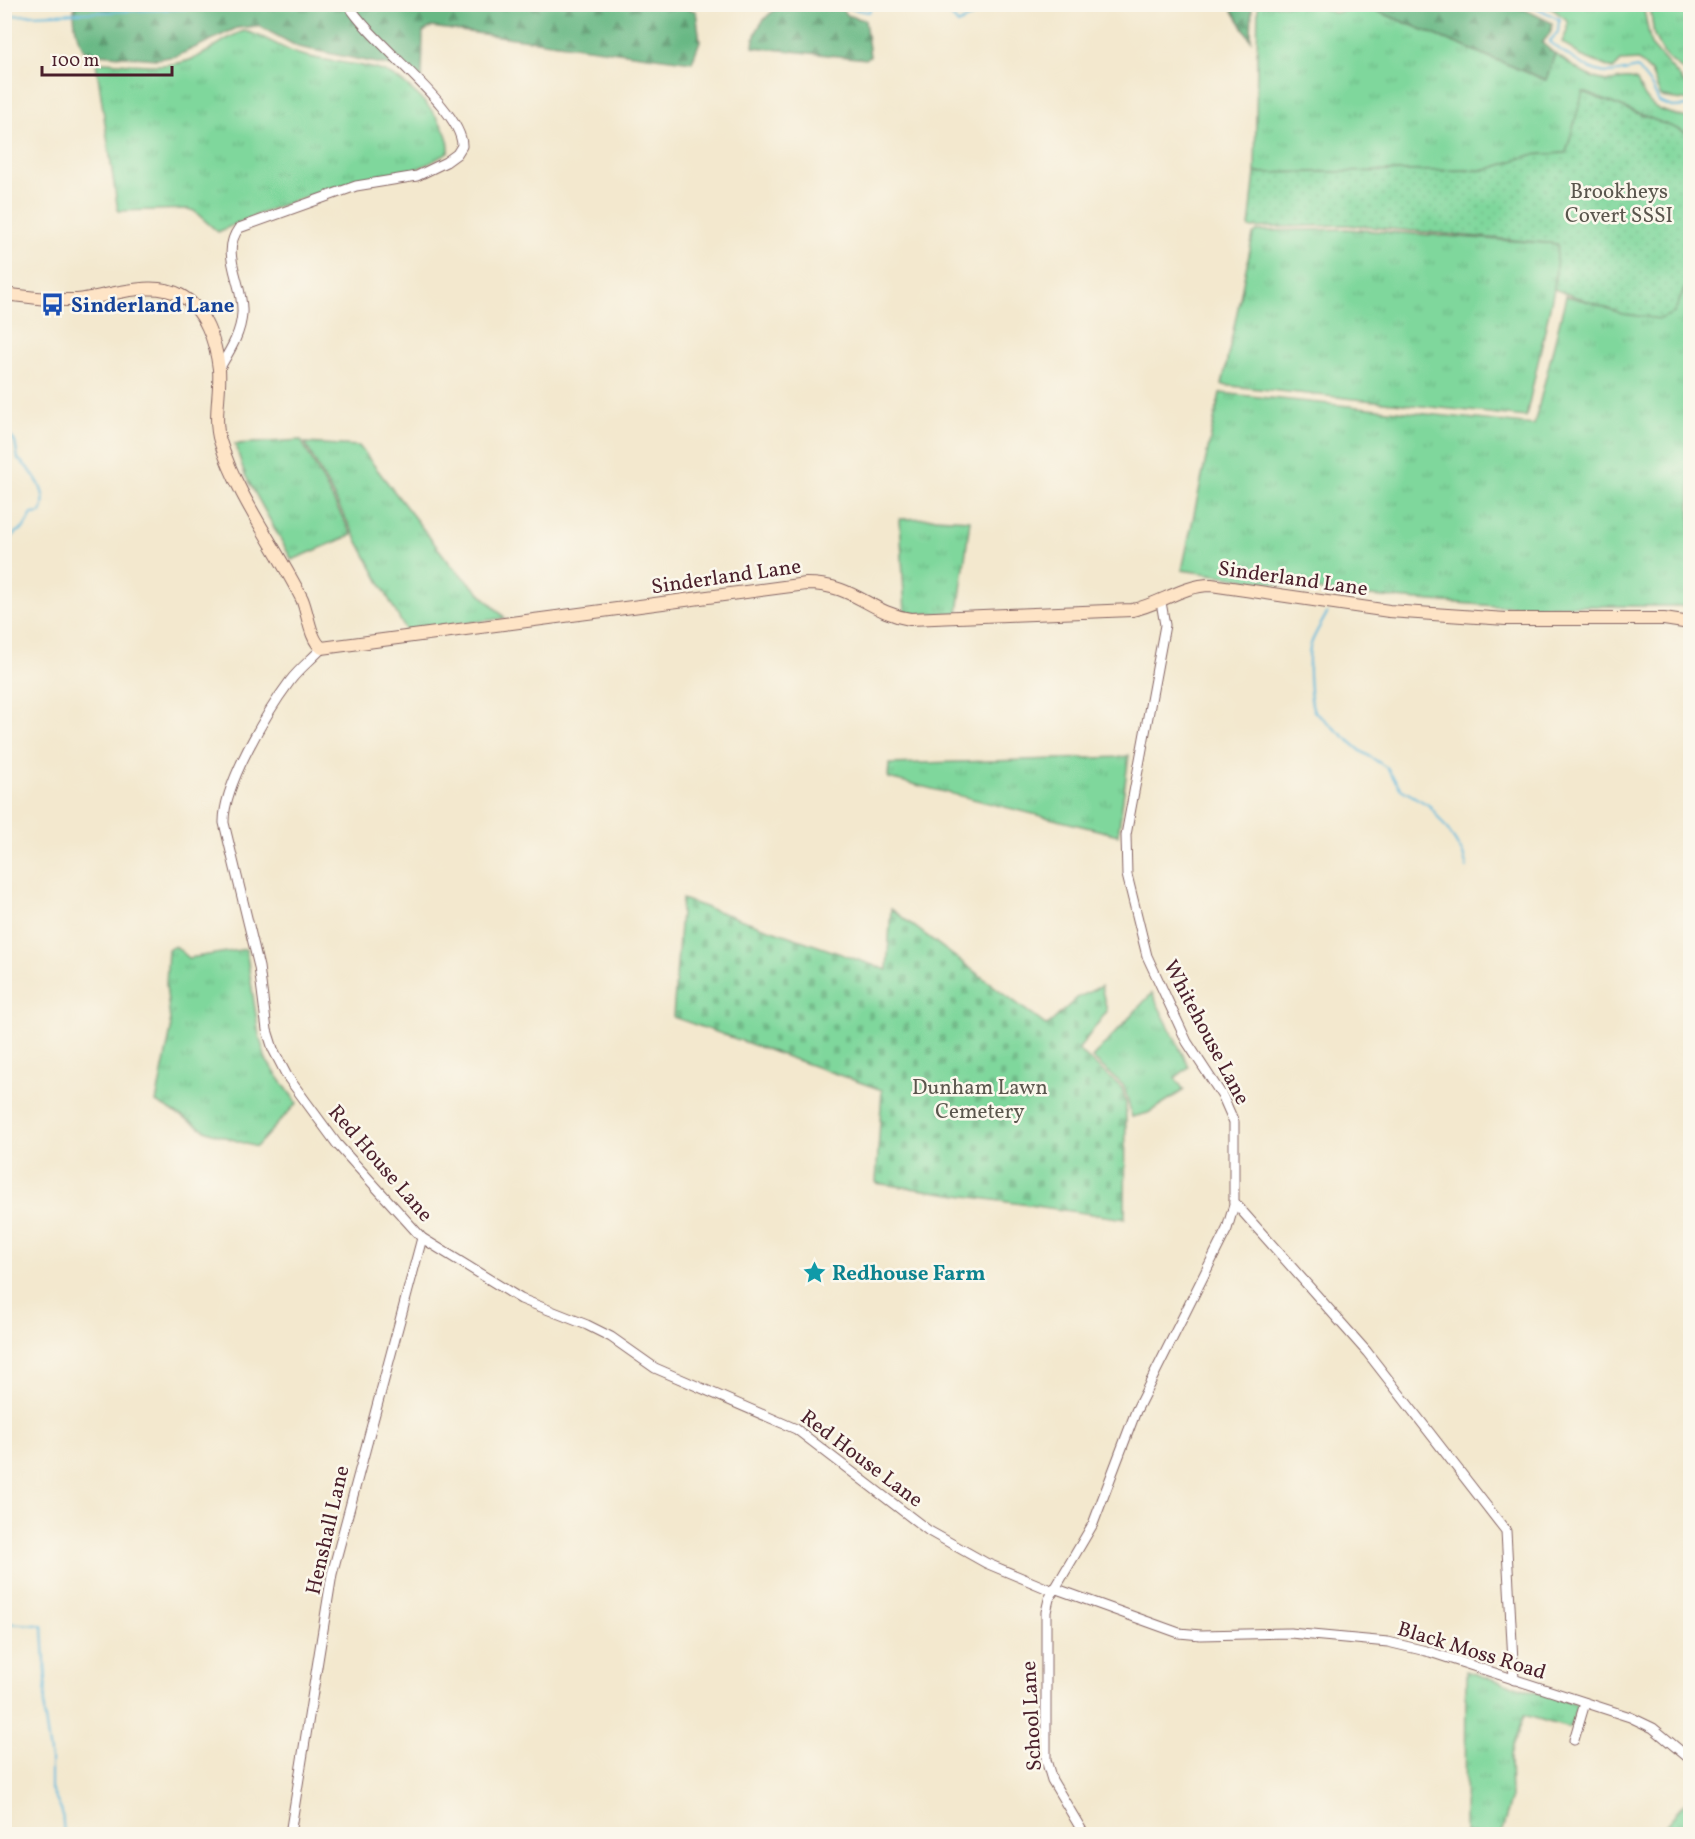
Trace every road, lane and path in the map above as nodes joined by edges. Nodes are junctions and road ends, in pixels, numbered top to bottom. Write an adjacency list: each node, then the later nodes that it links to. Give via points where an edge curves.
1 (348, 4): 3 (street, via 365,29 443,106 459,131 462,146 446,162 417,176 356,186 239,228 230,243 230,254 241,295 242,319)
2 (4, 294): 3 (street, via 77,300 147,290 180,295 196,308 206,324)
3 (219, 369): 6 (street, via 220,441 296,587 316,643)
4 (1161, 602): 5 (street, Sinderland Lane, via 1195,587 1221,585 1389,611 1506,619); 6 (street, Sinderland Lane, via 1110,612 910,619 889,614 849,591 806,584); 7 (street, Whitehouse Lane, via 1165,626 1126,835 1126,875 1148,958 1187,1042 1223,1097 1234,1122)
5 (1690, 622)
6 (322, 648): 8 (street, Red House Lane, via 282,693 235,777 224,805 225,836 259,967 273,1049 337,1144)
7 (1234, 1202): 9 (street, Whitehouse Lane, via 1227,1229 1136,1411 1093,1524); 10 (street, via 1367,1352 1506,1531)
8 (422, 1238): 9 (street, Red House Lane, via 521,1299 611,1337 654,1368 796,1429 929,1531 986,1563); 14 (street, Henshall Lane, via 332,1574)
9 (1054, 1589): 10 (street, Black Moss Road, via 1179,1633 1290,1633 1388,1642); 15 (street, School Lane, via 1046,1612 1046,1760 1052,1780)
10 (1514, 1680): 11 (street, Black Moss Road)
11 (1585, 1703): 12 (street); 13 (street, Black Moss Road, via 1653,1728)
12 (1575, 1740)
13 (1690, 1759)
14 (290, 1834)
15 (1084, 1834)

